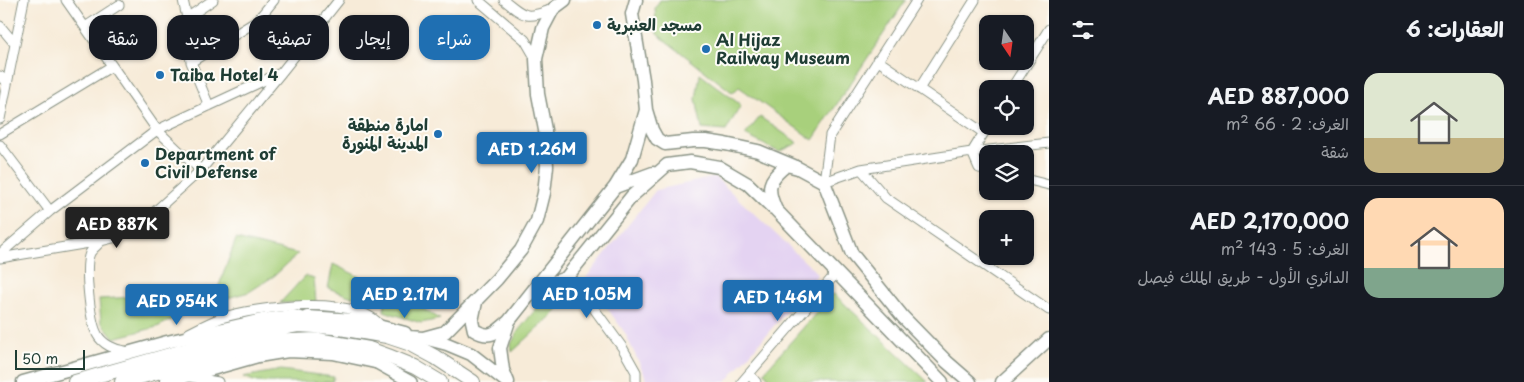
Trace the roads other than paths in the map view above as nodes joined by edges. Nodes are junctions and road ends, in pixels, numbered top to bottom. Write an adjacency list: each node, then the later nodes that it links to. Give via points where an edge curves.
1 (66, 0): 19 (street)
2 (127, 0): 14 (street)
3 (183, 0): 16 (street)
4 (213, 0): 17 (street)
5 (274, 0): 24 (street, via 257,20)
6 (339, 0): 26 (street)
7 (478, 0): 22 (street, via 525,40)
8 (504, 0): 15 (street, via 520,13 534,16)
9 (564, 0): 15 (main road)
10 (636, 0): 32 (main road, via 632,14)
11 (917, 0): 23 (street)
12 (976, 0): 30 (street)
13 (22, 1): 21 (street)
14 (117, 3): 19 (street)
15 (553, 9): 22 (main road, via 543,28)
16 (186, 15)
17 (191, 15)
18 (0, 26): 21 (street)
19 (85, 27): 25 (street)
20 (1049, 29): 28 (street)
21 (15, 44): 29 (street)
22 (536, 59): 59 (main road, via 547,166 542,202 537,220 521,250)
23 (877, 60): 30 (street); 48 (street, via 830,135)
24 (192, 62): 31 (street)
25 (112, 66): 35 (street); 36 (street)
26 (280, 73): 31 (street); 46 (street)
27 (0, 76): 29 (street)
28 (1018, 80)
29 (7, 84): 33 (street)
30 (919, 89): 34 (street)
31 (209, 106): 35 (street)
32 (646, 110): 40 (main road, via 657,139); 50 (main road, via 632,160)
33 (0, 119)
34 (979, 125)
35 (157, 130): 46 (street); 52 (street)
36 (0, 134)
37 (982, 135): 41 (street)
38 (1049, 143): 41 (street)
39 (0, 144): 52 (street)
40 (665, 144): 42 (main road); 43 (main road, via 706,141 725,144 758,151)
41 (972, 152): 44 (street); 45 (street)
42 (664, 168): 50 (main road); 51 (main road, via 690,162 719,167 748,184); 57 (main road, via 632,196)
43 (798, 168): 48 (main road); 51 (main road, via 787,165 772,179 770,198)
44 (979, 168)
45 (861, 169): 48 (street); 60 (street, via 886,198)
46 (200, 170): 53 (street, via 142,223)
47 (1034, 181): 49 (street)
48 (824, 182): 89 (main road, via 852,254 903,317)
49 (1049, 185)
50 (615, 187): 58 (main road)
51 (776, 210): 56 (main road)
52 (50, 211): 54 (street)
53 (101, 241): 55 (street); 71 (street, via 90,253 89,260 91,315 97,334 106,343 116,350)
54 (0, 254)
55 (0, 258)
56 (833, 271): 74 (street, via 832,278); 88 (main road)
57 (566, 278): 58 (main road); 85 (street, via 622,348 636,372)
58 (536, 288): 62 (main road)
59 (477, 300): 62 (main road, via 472,321 474,330 484,336 493,334); 66 (main road, via 445,332)
60 (1049, 310)
61 (293, 316): 63 (main road); 64 (main road, via 355,320); 69 (main road, via 255,321)
62 (509, 321): 84 (main road, via 500,348)
63 (334, 327): 64 (highway); 65 (highway, via 298,325)
64 (384, 331): 66 (main road); 69 (street, via 376,320 354,310 332,306 272,308 218,319); 83 (highway, via 435,357)
65 (270, 335): 68 (highway); 77 (highway, via 240,335); 78 (highway, via 241,348)
66 (423, 338): 84 (main road, via 471,354)
67 (1049, 339): 90 (main road)
68 (317, 340): 70 (highway); 72 (main road)
69 (167, 342): 71 (main road)
70 (369, 350): 73 (street); 82 (highway, via 415,367)
71 (131, 352): 76 (main road)
72 (288, 352): 73 (main road, via 333,353); 75 (main road, via 258,356)
73 (375, 362): 81 (street)
74 (749, 374): 86 (street); 87 (street)
75 (188, 376): 79 (main road); 80 (street)
76 (23, 382)
77 (75, 382)
78 (122, 382)
79 (166, 382)
80 (218, 382)
81 (410, 382)
82 (440, 382)
83 (472, 382)
84 (508, 382)
85 (636, 382)
86 (742, 382)
87 (756, 382)
88 (942, 382)
89 (970, 382)
90 (1002, 382)

